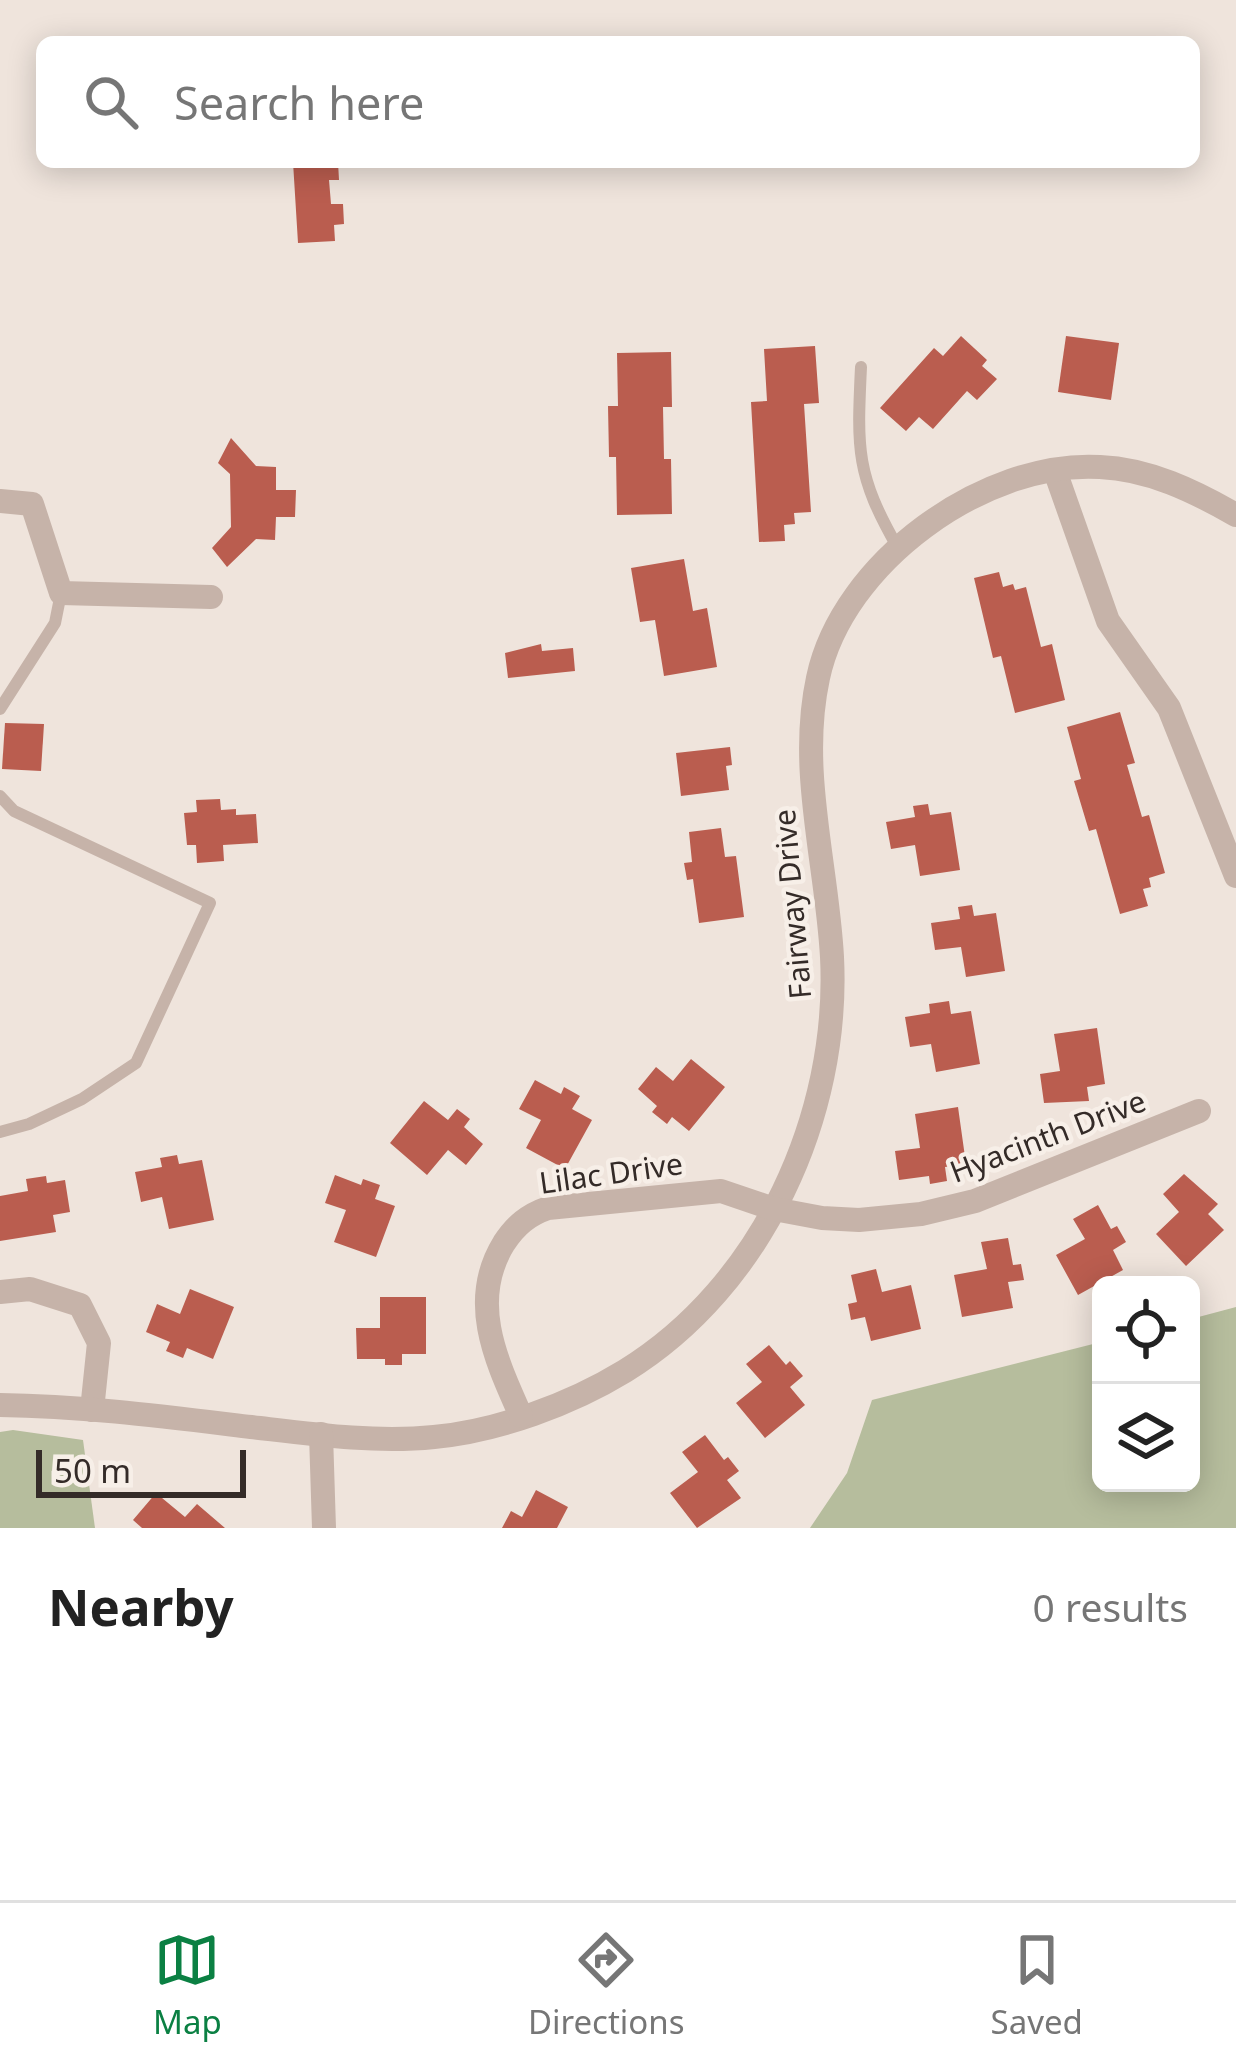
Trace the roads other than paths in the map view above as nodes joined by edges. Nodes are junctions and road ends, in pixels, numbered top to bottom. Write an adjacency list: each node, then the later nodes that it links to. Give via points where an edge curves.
1 (861, 368): 5 (lane, via 860,464)
2 (1055, 471): 4 (street, Fairway Drive, via 1126,470); 5 (street, Fairway Drive, via 974,497); 10 (street, via 1108,620 1169,708)
3 (0, 501): 6 (street, via 32,504)
4 (1236, 514)
5 (898, 548): 13 (street, Fairway Drive, via 846,609 816,684 812,770 833,1005 817,1103)
6 (62, 593): 7 (street); 8 (lane, via 55,623)
7 (211, 597)
8 (0, 710)
9 (0, 796): 12 (lane, via 14,811 210,903 136,1063 82,1099)
10 (1236, 876)
11 (1199, 1111): 13 (street, Hyacinth Drive, via 975,1201 921,1214 860,1220)
12 (0, 1132)
13 (774, 1209): 17 (street, Fairway Drive, via 671,1337 608,1380); 17 (street, Lilac Drive, via 722,1190 530,1214 500,1249 485,1296 493,1348)
14 (0, 1292): 16 (street, via 30,1289 80,1305 99,1343)
15 (0, 1405): 16 (street, Fairway Drive)
16 (92, 1410): 18 (street, Fairway Drive)
17 (520, 1416): 18 (street, Fairway Drive, via 430,1438)
18 (321, 1434): 19 (street)
19 (324, 1528)

